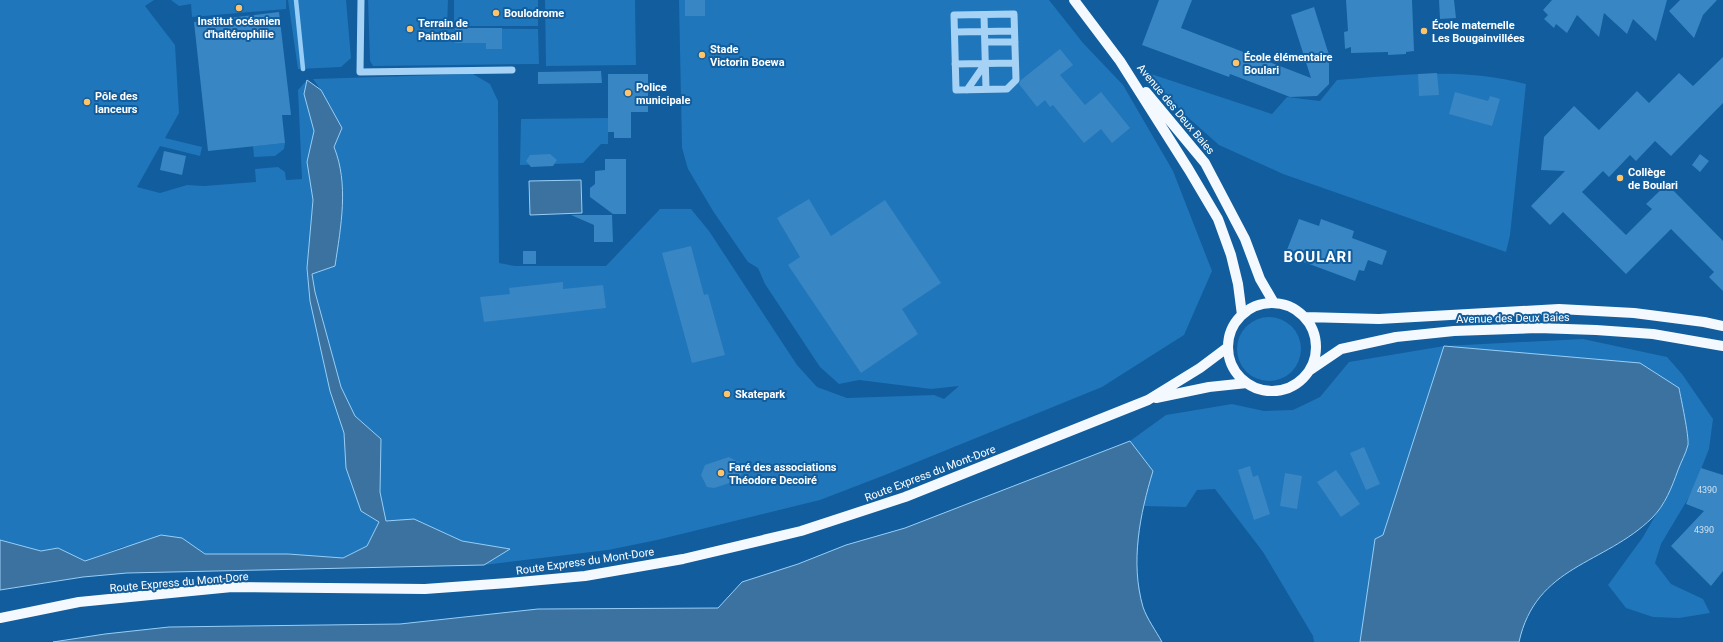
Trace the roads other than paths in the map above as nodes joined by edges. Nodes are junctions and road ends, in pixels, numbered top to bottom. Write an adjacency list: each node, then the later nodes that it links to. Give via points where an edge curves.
1 (361, 0): 13 (street, via 360,72)
2 (1074, 0): 9 (main road, Avenue des Deux Baies)
3 (984, 15): 4 (street, via 1014,14); 5 (street, via 954,15); 6 (street)
4 (1014, 31): 6 (street); 8 (street)
5 (955, 32): 6 (street); 11 (street)
6 (985, 32): 7 (street)
7 (985, 42): 8 (street); 12 (street)
8 (1015, 42): 10 (street)
9 (1120, 61): 16 (main road, Avenue des Deux Baies, via 1205,163 1245,239 1260,279); 17 (main road, Avenue des Deux Baies, via 1218,219 1238,284)
10 (1015, 63): 12 (street); 14 (street, via 1016,80 1007,89)
11 (955, 64): 12 (street); 15 (street, via 956,90)
12 (985, 64): 14 (street); 15 (street)
13 (512, 70)
14 (986, 89): 15 (street)
15 (967, 90)
16 (1274, 303): 17 (main road, via 1262,304); 18 (main road, via 1296,309)
17 (1242, 315): 21 (main road, via 1234,324)
18 (1305, 317): 19 (main road, Avenue des Deux Baies, via 1379,319 1559,309 1634,313); 22 (main road, via 1314,333 1316,352)
19 (1723, 326)
20 (1723, 346): 22 (main road, Avenue des Deux Baies, via 1653,334 1596,330 1538,328 1454,331 1396,337 1341,349)
21 (1228, 347): 23 (main road, via 1230,361); 24 (main road, Route Express du Mont-Dore, via 1200,368)
22 (1310, 370): 23 (main road, via 1286,389 1263,390)
23 (1247, 383): 24 (main road, Route Express du Mont-Dore, via 1209,387)
24 (1148, 400): 25 (main road, Route Express du Mont-Dore, via 905,497 801,532 647,566 585,576 425,589 232,587 79,602)
25 (0, 618)

